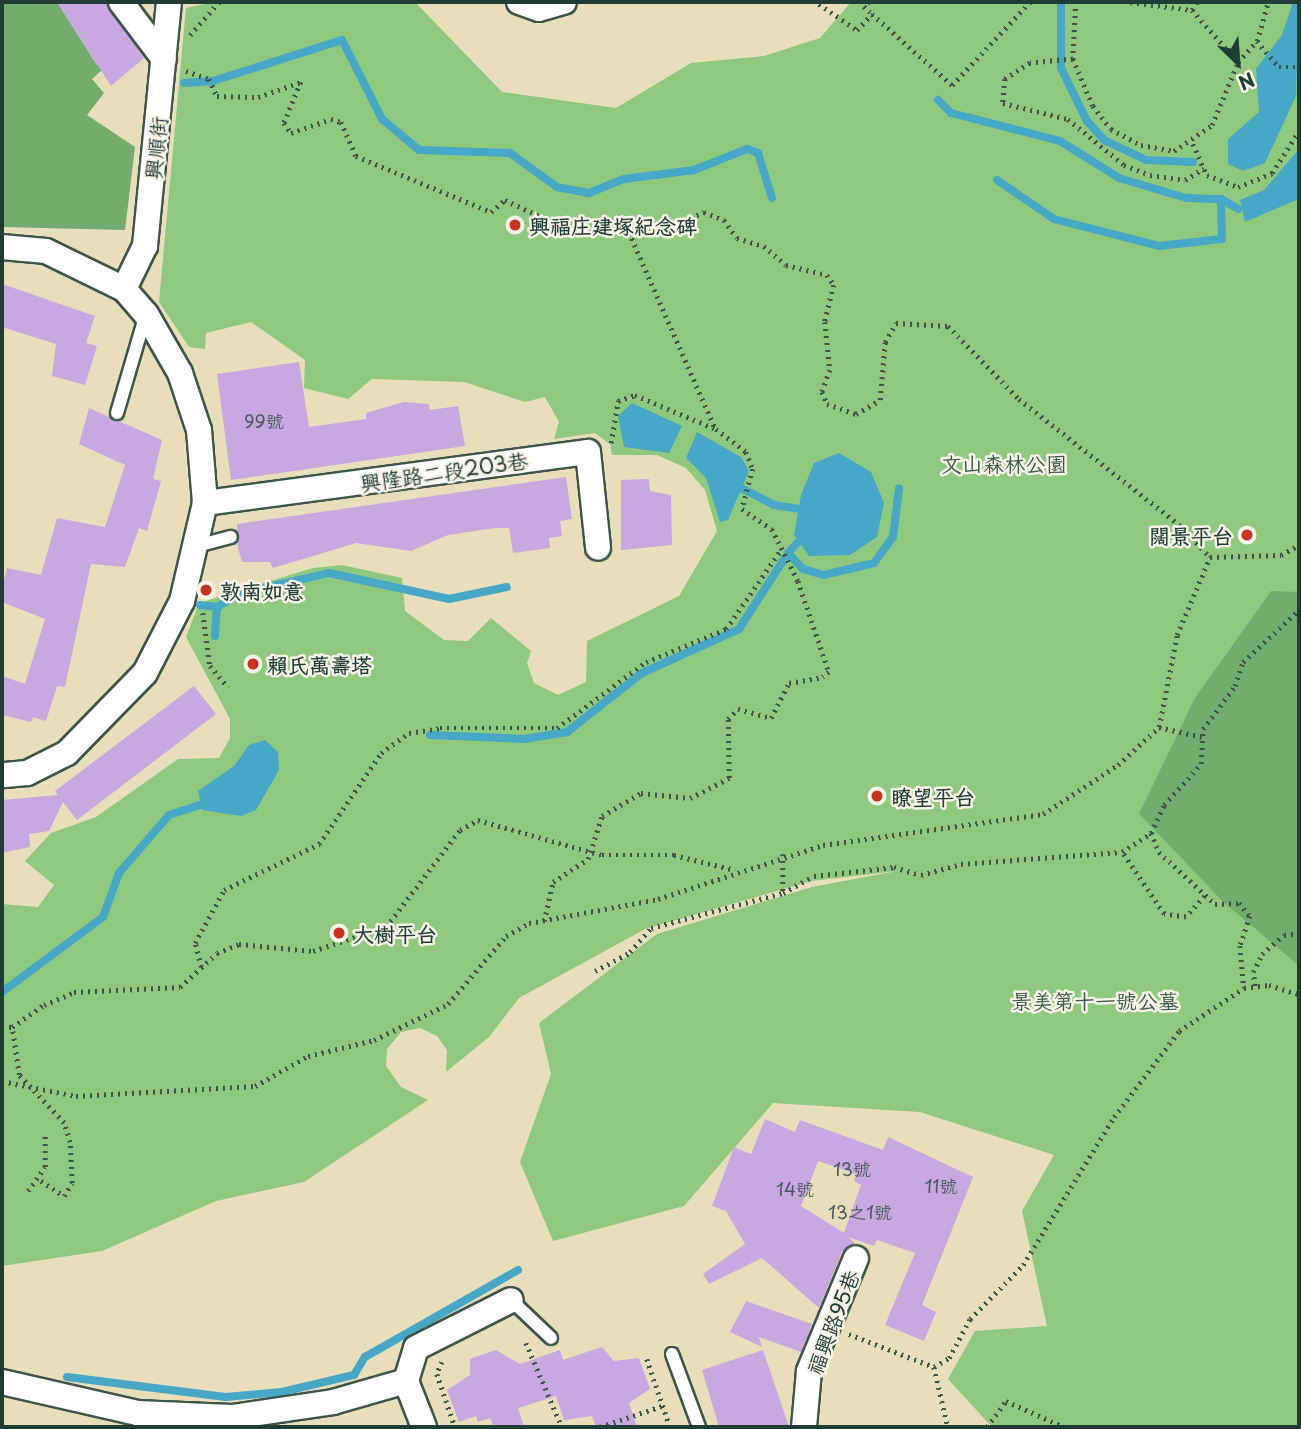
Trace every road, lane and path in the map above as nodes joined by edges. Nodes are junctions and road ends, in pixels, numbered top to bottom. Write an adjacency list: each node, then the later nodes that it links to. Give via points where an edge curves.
1 (121, 2): 19 (street)
2 (169, 2): 19 (street, 興順街)
3 (219, 2): 15 (path)
4 (519, 2): 5 (street, via 539,9)
5 (564, 2)
6 (869, 2): 14 (path, via 864,6)
7 (1030, 2): 14 (path, via 952,85)
8 (1076, 2): 17 (path)
9 (1130, 2): 13 (path)
10 (1197, 2): 13 (path)
11 (1268, 2): 16 (path)
12 (819, 3): 14 (path, via 857,30)
13 (1192, 10): 18 (path)
14 (872, 14)
15 (183, 41)
16 (1257, 41): 18 (path); 20 (path, via 1279,67)
17 (1073, 59): 22 (path, via 1089,98 1111,129 1152,147 1174,151); 23 (path, via 1055,58 1004,79 1003,103 1068,119 1124,165 1150,175 1185,180)
18 (1238, 62): 22 (path, via 1225,102)
19 (173, 64): 24 (path, via 209,81 217,96 258,97 294,80 301,87 284,123 291,133 331,119 341,122 356,156 491,212 505,200 574,232); 26 (street, 興順街, via 145,246)
20 (1299, 67)
21 (1299, 131): 23 (path, via 1278,165 1255,184 1218,183)
22 (1193, 144): 23 (path)
23 (1204, 168)
24 (629, 232): 29 (path); 37 (path, via 658,232 704,212 786,265 827,275 834,285 825,322 831,370 822,392 843,414 869,410 880,401 885,342 896,323 948,326 1019,399 1182,527)
25 (2, 247): 26 (street, via 46,251)
26 (124, 289): 27 (street)
27 (146, 314): 28 (lane); 31 (street, via 180,373 199,430)
28 (117, 413)
29 (716, 429): 30 (path, via 635,395 618,401 610,445); 36 (path, via 746,452 753,469 742,509 772,529)
30 (587, 452): 31 (street, 興隆路二段203巷); 35 (street)
31 (205, 503): 34 (street)
32 (231, 537): 34 (lane)
33 (1299, 545): 37 (path, via 1280,555)
34 (197, 546): 43 (street, via 165,639 122,703 66,753 27,773)
35 (598, 547)
36 (779, 551): 50 (path, bridge, via 829,672 789,683 771,718 738,709 728,719 729,778 690,798 641,793 602,816 588,859 553,881); 52 (path, via 726,629 646,662 557,728 440,728 409,733 381,753 319,844 224,890 195,943)
37 (1210, 557): 41 (path, via 1177,635)
38 (197, 609): 40 (path, via 210,634 210,666)
39 (1299, 610): 42 (path, via 1243,662)
40 (228, 687)
41 (1159, 727): 42 (path); 46 (path, via 1118,765 1044,814)
42 (1203, 737): 44 (path, via 1201,764 1164,806)
43 (2, 775)
44 (1151, 833): 45 (path); 49 (path, via 1159,852)
45 (1122, 852): 48 (path, via 961,864 921,875 857,869 814,876); 49 (path, via 1164,914 1186,918)
46 (783, 854): 47 (path); 48 (path)
47 (737, 870): 50 (path, via 658,899); 52 (path, via 674,855 602,855 478,820 460,830 386,927 313,951 239,944)
48 (783, 893): 53 (path, via 651,928 630,952)
49 (1205, 896): 55 (path, via 1215,904 1239,902 1250,916 1240,946)
50 (544, 921): 60 (path, via 506,936 448,1004 374,1040 308,1056 255,1086 76,1096)
51 (1297, 932): 54 (path, via 1262,954 1253,972)
52 (201, 967): 58 (path, via 180,987 75,992)
53 (595, 971)
54 (1255, 986): 55 (path); 56 (path)
55 (1244, 988): 72 (path, via 1179,1031 1107,1128 1023,1265 970,1319 949,1358)
56 (1299, 994)
57 (2, 1026): 58 (path)
58 (12, 1027): 60 (path)
59 (2, 1081): 60 (path)
60 (25, 1087): 62 (path, via 64,1123 72,1169 64,1196)
61 (45, 1134): 62 (path)
62 (41, 1181): 63 (path)
63 (28, 1191)
64 (856, 1258): 66 (street, 福興路95巷)
65 (512, 1300): 68 (lane); 73 (street, via 416,1348)
66 (827, 1325): 72 (path); 82 (street, 福興路95巷, via 809,1371)
67 (523, 1338): 78 (path)
68 (551, 1338)
69 (672, 1354): 81 (lane)
70 (453, 1357): 77 (path, via 437,1374)
71 (647, 1359): 75 (path)
72 (934, 1367): 83 (path)
73 (406, 1381): 74 (street, via 333,1402 232,1417 137,1413); 76 (street)
74 (2, 1382)
75 (663, 1406): 79 (path); 80 (path)
76 (424, 1427)
77 (455, 1427)
78 (562, 1427)
79 (600, 1427)
80 (670, 1427)
81 (699, 1427)
82 (804, 1427)
83 (948, 1427)
84 (987, 1427): 85 (path, via 1006,1401)
85 (1064, 1427)

